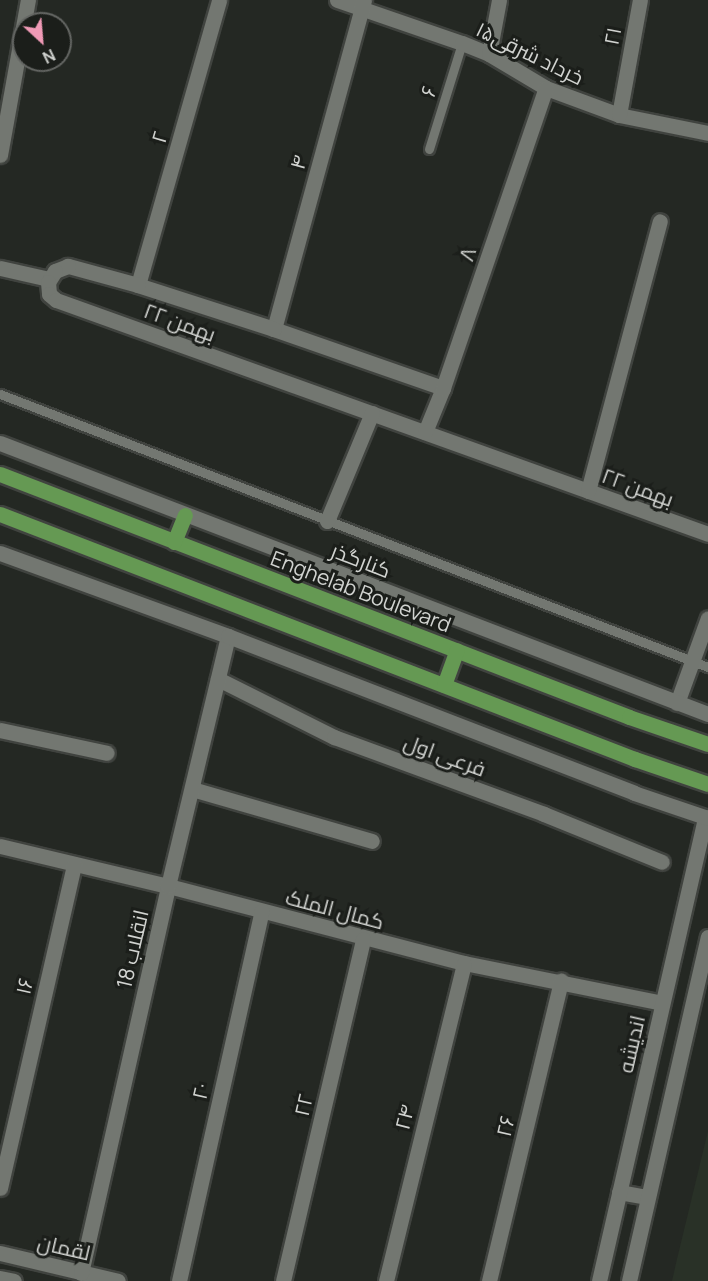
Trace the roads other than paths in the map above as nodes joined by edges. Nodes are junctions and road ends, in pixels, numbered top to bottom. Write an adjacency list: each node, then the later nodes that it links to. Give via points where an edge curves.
1 (28, 0): 13 (street)
2 (219, 0): 17 (street, ۲)
3 (337, 0): 6 (street, ۱۵خرداد شرقی)
4 (499, 0): 8 (street)
5 (640, 0): 10 (street, ۲۱)
6 (363, 3): 7 (street, ۱۵خرداد شرقی); 18 (street, ۴)
7 (462, 43): 8 (street, ۱۵خرداد شرقی); 12 (lane, ۶)
8 (489, 54): 9 (street, ۱۵خرداد شرقی)
9 (546, 88): 10 (street, ۱۵خرداد شرقی); 19 (street, ۸)
10 (618, 115): 11 (street, ۱۵خرداد شرقی)
11 (708, 133)
12 (429, 149)
13 (0, 155)
14 (660, 221): 25 (street)
15 (0, 268): 16 (street)
16 (49, 279): 17 (street, ۲۲ بهمن, via 55,271 68,266); 21 (street, ۲۲ بهمن, via 49,294 56,300)
17 (138, 285): 18 (street, ۲۲ بهمن)
18 (274, 329): 19 (street, ۲۲ بهمن)
19 (443, 388): 22 (street, ۸)
20 (0, 394): 28 (lane)
21 (372, 413): 22 (street, ۲۲ بهمن); 28 (street)
22 (425, 432): 25 (street, ۲۲ بهمن)
23 (0, 443): 27 (street, کنارگذر)
24 (0, 474): 30 (main road, Enghelab Boulevard)
25 (588, 491): 29 (street, ۲۲ بهمن)
26 (0, 514): 38 (main road)
27 (185, 515): 30 (main road); 39 (street, کنارگذر)
28 (327, 521): 35 (lane)
29 (708, 534)
30 (174, 542): 34 (main road, Enghelab Boulevard)
31 (0, 553): 33 (street)
32 (708, 618): 35 (street)
33 (228, 636): 37 (street, انقلاب 18); 46 (street)
34 (457, 650): 38 (main road); 42 (main road, Enghelab Boulevard)
35 (692, 662): 36 (lane); 39 (street)
36 (708, 667)
37 (218, 679): 45 (street, انقلاب 18); 50 (street, فرعی اول, via 334,737)
38 (444, 685): 44 (main road)
39 (677, 703): 40 (street, کنارگذر)
40 (708, 714)
41 (0, 730): 43 (street)
42 (708, 744)
43 (107, 753)
44 (708, 784)
45 (192, 789): 48 (street); 52 (street, انقلاب 18)
46 (706, 818): 47 (street, اندیشه)
47 (703, 841): 58 (street, اندیشه)
48 (372, 842)
49 (0, 846): 51 (street, کمال الملک)
50 (662, 862)
51 (74, 864): 52 (street, کمال الملک); 59 (street, ۱۶)
52 (168, 886): 53 (street, کمال الملک); 63 (street, انقلاب 18)
53 (262, 911): 55 (street, کمال الملک); 67 (street, ۲۰)
54 (708, 937): 61 (street)
55 (363, 939): 56 (street, کمال الملک); 68 (street, ۲۲)
56 (464, 963): 57 (street, کمال الملک); 69 (street, ۲۴)
57 (561, 981): 58 (street, کمال الملک); 70 (street, ۲۶)
58 (662, 1003): 60 (street, اندیشه)
59 (0, 1188)
60 (619, 1192): 61 (street); 71 (street, اندیشه)
61 (648, 1197): 72 (street)
62 (0, 1253): 63 (street, لقمان)
63 (81, 1273): 66 (street, لقمان)
64 (0, 1278): 65 (street)
65 (14, 1281)
66 (118, 1281)
67 (179, 1281)
68 (283, 1281)
69 (386, 1281)
70 (489, 1281)
71 (599, 1281)
72 (629, 1281)

